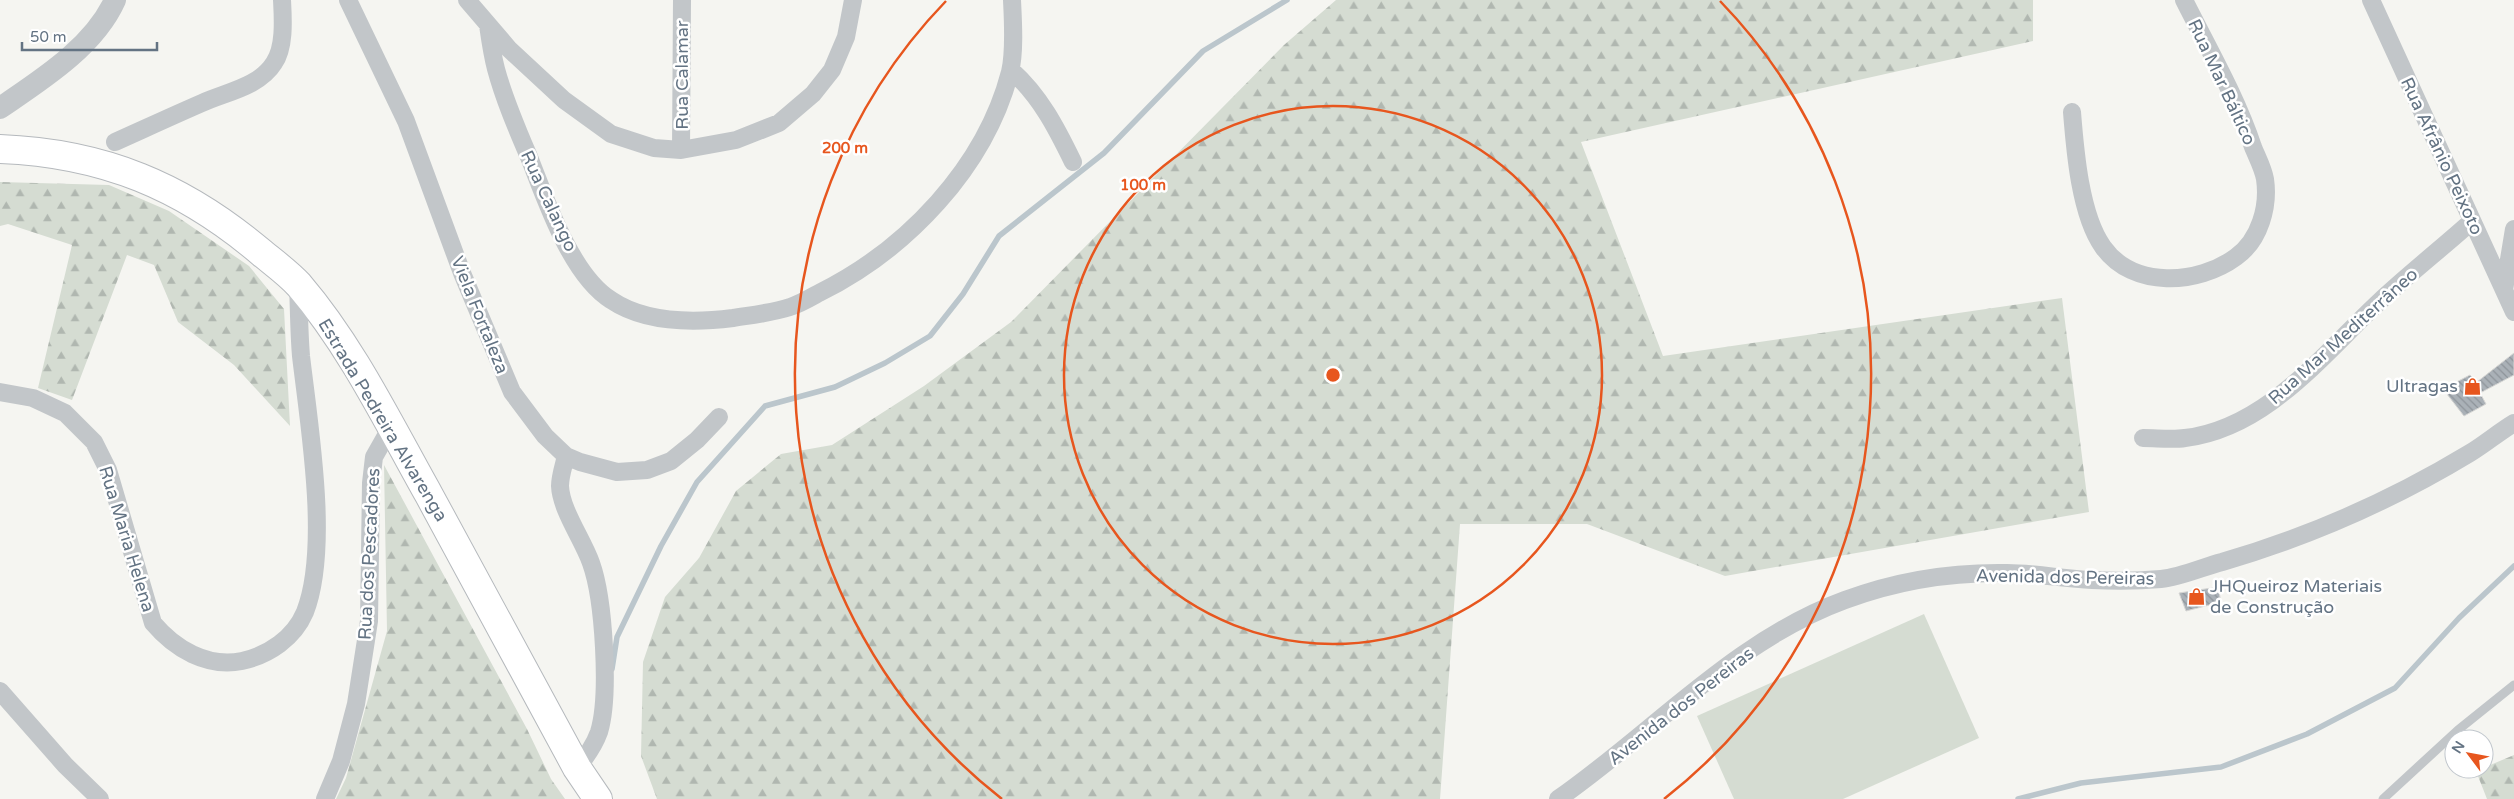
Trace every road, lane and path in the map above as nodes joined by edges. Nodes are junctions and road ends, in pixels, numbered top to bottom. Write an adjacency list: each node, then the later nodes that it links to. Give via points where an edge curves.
1 (115, 0): 12 (street, via 100,24 78,48)
2 (282, 0): 14 (street, via 281,48 274,64 264,74 248,85)
3 (348, 0): 28 (street, Viela Fortaleza, via 406,121 462,273 512,392)
4 (467, 0): 10 (street)
5 (682, 0): 16 (street, Rua Calamar)
6 (854, 0): 16 (street, via 846,38 832,70 813,94 779,123 736,140)
7 (1012, 0): 11 (street, Rua Calango)
8 (2184, 0): 13 (street, Rua Mar Báltico, via 2244,118 2265,178 2265,211 2259,227 2237,257 2191,276 2168,279 2148,276 2113,258 2093,229 2079,177)
9 (2371, 0): 18 (street, Rua Afrânio Peixoto)
10 (488, 24): 11 (street, Rua Calango, via 496,68 515,125 556,226 587,278 609,299 633,312 663,319 716,320 791,307 846,280 880,258 938,203 963,171 994,118); 16 (street, via 509,49 564,100 611,134 654,148)
11 (1011, 70): 17 (street, via 1026,83 1048,112)
12 (0, 108)
13 (2072, 112)
14 (115, 142)
15 (0, 149): 20 (main road, Estrada Pedreira Alvarenga, via 43,151 129,172 189,199 244,237)
16 (681, 150)
17 (1073, 162)
18 (2472, 221): 21 (street, Rua Afrânio Peixoto); 27 (street, Rua Mar Mediterrâneo, via 2382,299 2300,378 2266,405 2226,427 2185,438)
19 (2514, 229): 21 (street)
20 (298, 284): 23 (street, Rua Maria Helena, via 316,516 314,581 304,613 291,634 257,658 230,663 213,660 186,653 164,636 153,622 108,470 94,442 66,413 34,398); 26 (main road, Estrada Pedreira Alvarenga, via 344,348)
21 (2504, 290): 22 (street, Rua Afrânio Peixoto)
22 (2514, 312)
23 (0, 392)
24 (720, 416): 28 (street, Viela Fortaleza, via 671,461 647,470 617,472)
25 (2514, 422): 35 (street, Avenida dos Pereiras, via 2472,452 2324,526 2248,554 2164,579 2092,580 2007,573 1929,578 1846,599 1791,624 1746,654)
26 (391, 427): 31 (main road, Estrada Pedreira Alvarenga); 33 (street, Rua dos Pescadores, via 378,447 373,466 369,621 356,704 341,761)
27 (2143, 438)
28 (566, 456): 31 (street, via 560,483 561,496 597,584 605,682 598,734 590,752)
29 (2514, 685): 36 (lane, via 2458,730)
30 (0, 691): 32 (street, via 65,766)
31 (577, 768): 34 (main road, Estrada Pedreira Alvarenga)
32 (100, 799)
33 (325, 799)
34 (598, 799)
35 (1558, 799)
36 (2383, 799)

